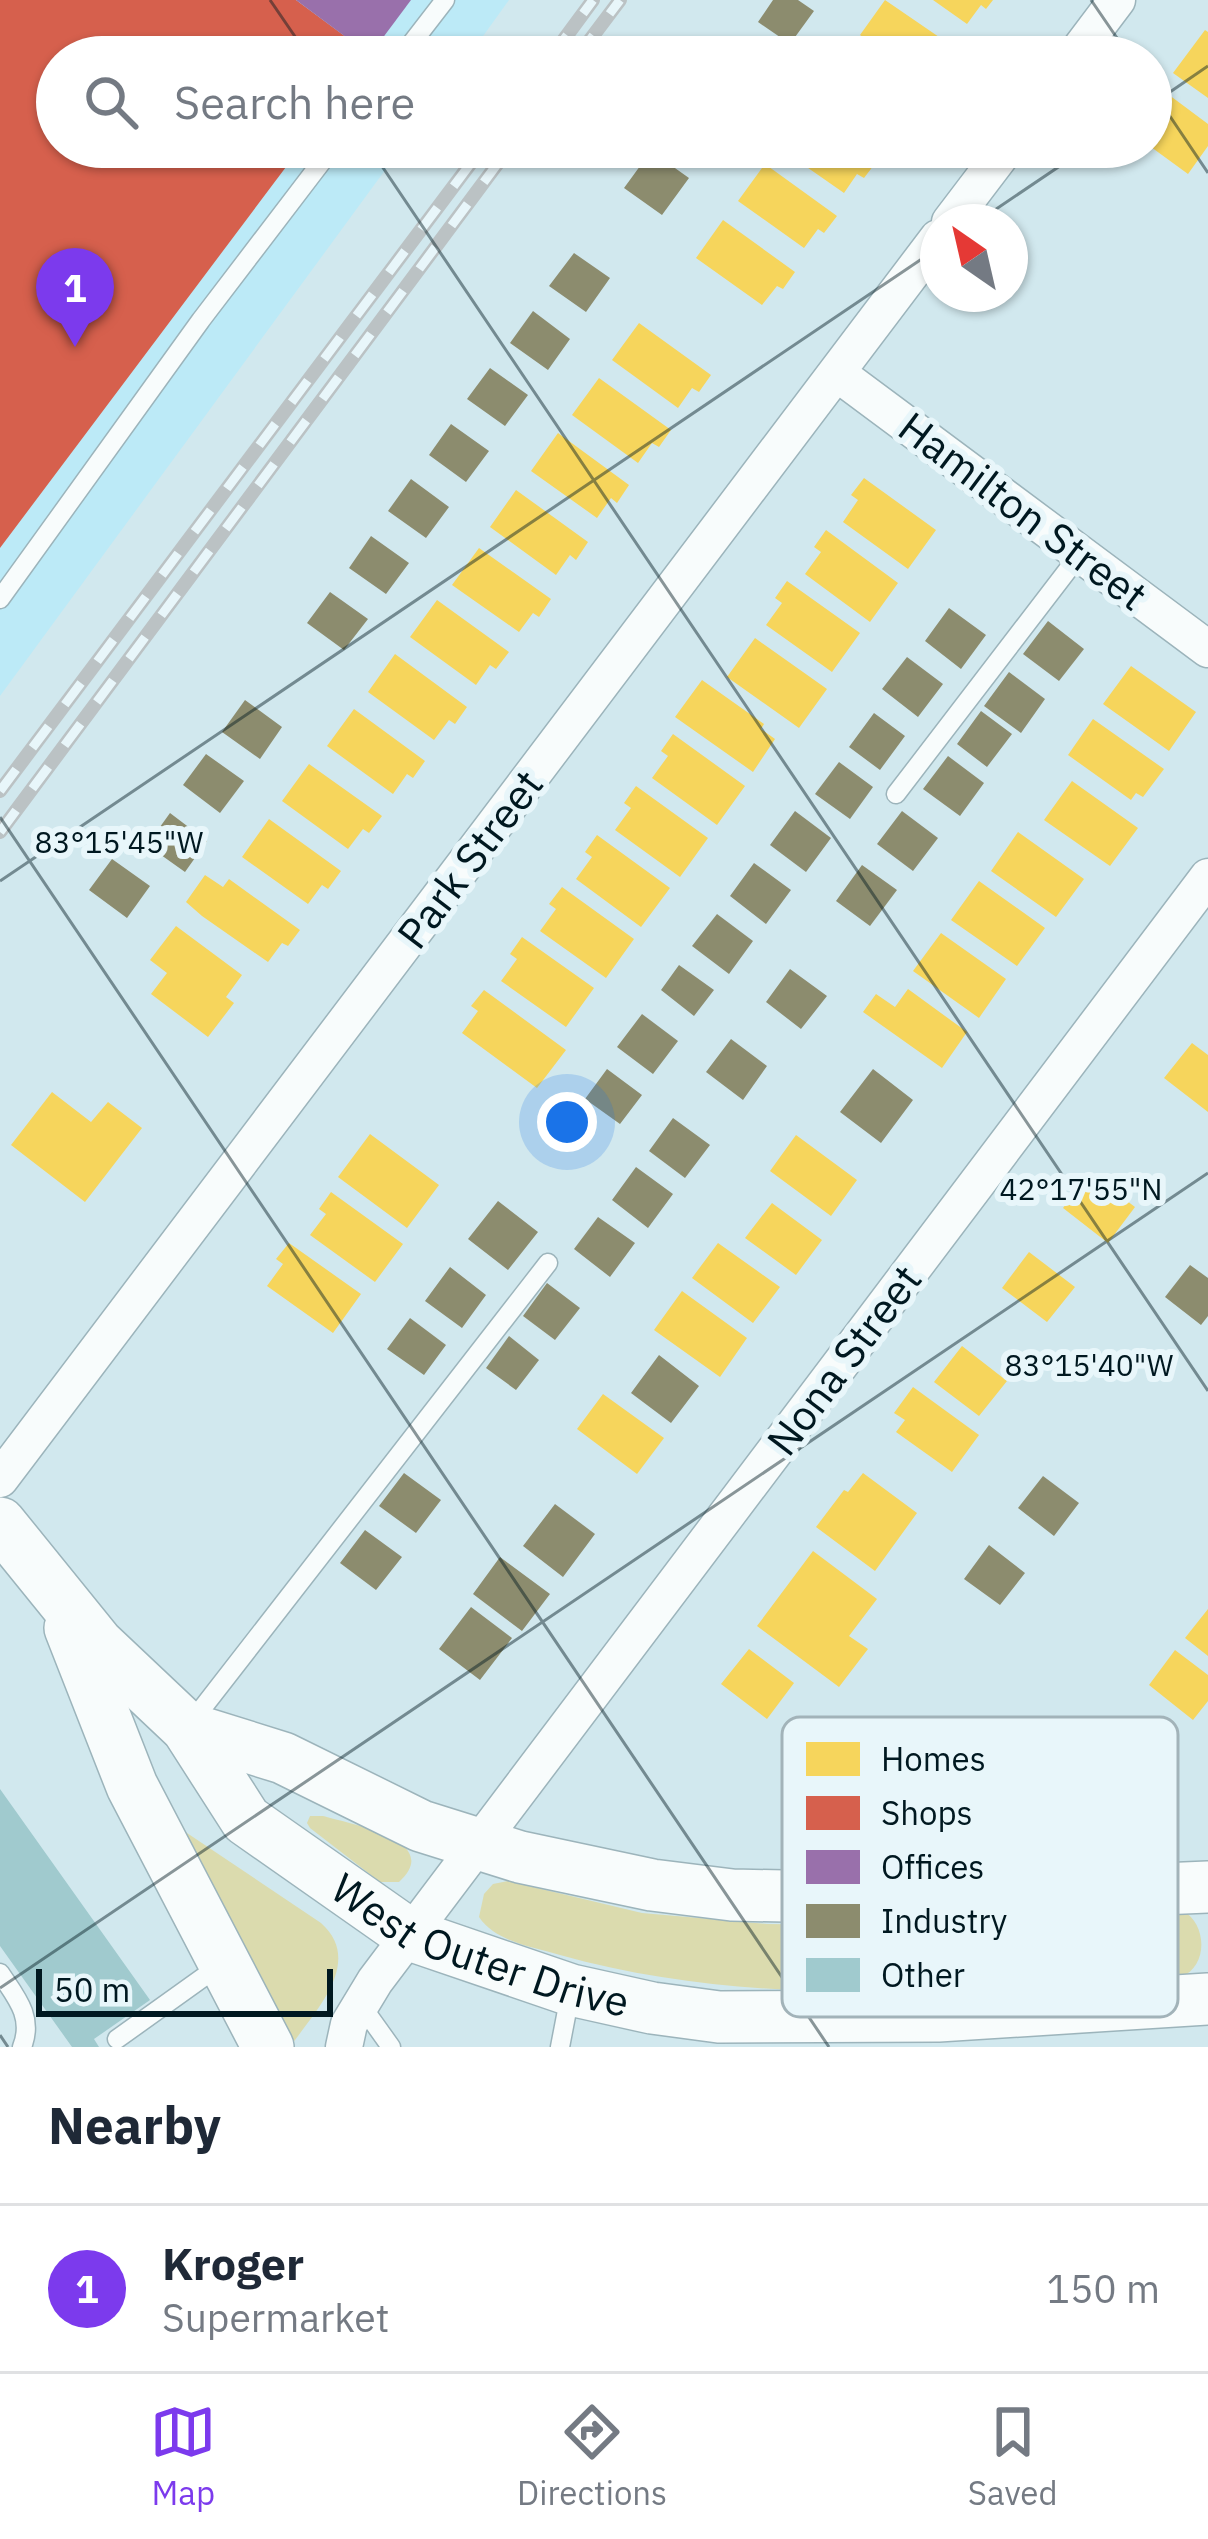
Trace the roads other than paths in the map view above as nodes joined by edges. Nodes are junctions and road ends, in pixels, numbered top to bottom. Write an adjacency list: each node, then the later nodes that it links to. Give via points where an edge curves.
1 (445, 0): 3 (lane)
2 (1117, 0): 4 (street)
3 (417, 36)
4 (1090, 36)
5 (317, 168): 11 (lane)
6 (990, 168): 7 (street)
7 (963, 204)
8 (920, 262): 9 (street, Park Street)
9 (837, 373): 10 (street, Hamilton Street); 16 (street, Park Street)
10 (1080, 554): 12 (street, Hamilton Street); 13 (lane)
11 (0, 599)
12 (1208, 649)
13 (896, 794)
14 (1208, 877): 20 (street, Nona Street)
15 (548, 1263): 19 (lane)
16 (0, 1479)
17 (0, 1523): 18 (main road, West Outer Drive)
18 (59, 1600): 19 (main road, West Outer Drive); 25 (main road, via 132,1786)
19 (187, 1728): 20 (main road, West Outer Drive, via 284,1757 421,1826); 24 (main road, West Outer Drive, via 246,1820)
20 (479, 1844): 23 (main road, West Outer Drive, via 586,1873); 24 (street, Nona Street)
21 (1208, 1887): 22 (main road, West Outer Drive)
22 (1178, 1888)
23 (782, 1896)
24 (410, 1935): 27 (main road, West Outer Drive); 30 (street, Nona Street)
25 (223, 1963): 32 (lane); 34 (main road)
26 (0, 1972): 33 (lane, via 26,2011)
27 (571, 1990): 31 (main road, West Outer Drive, via 794,2024); 37 (lane)
28 (1208, 2000): 29 (main road, West Outer Drive)
29 (1178, 2002)
30 (361, 2005): 35 (street, Nona Street); 36 (lane)
31 (920, 2017)
32 (117, 2039)
33 (22, 2047)
34 (268, 2047)
35 (344, 2047)
36 (391, 2047)
37 (560, 2047)

